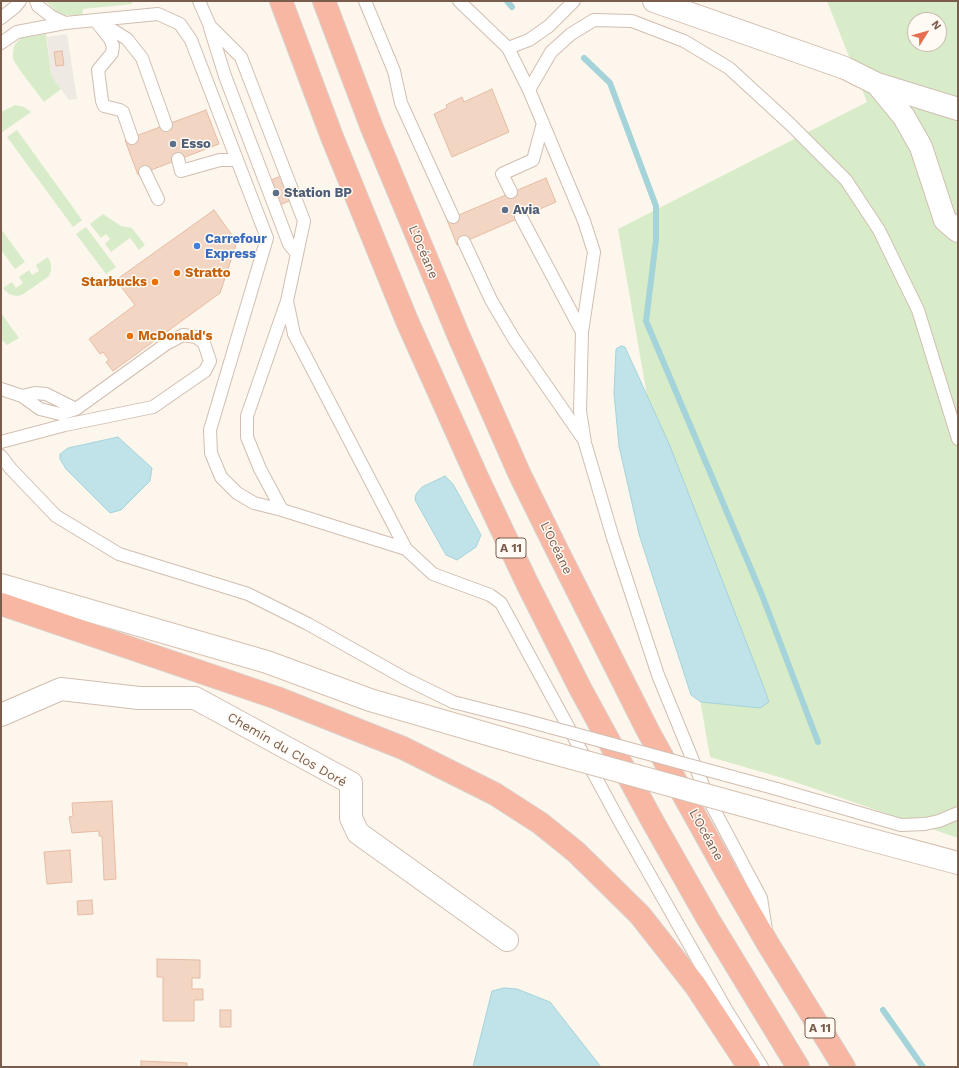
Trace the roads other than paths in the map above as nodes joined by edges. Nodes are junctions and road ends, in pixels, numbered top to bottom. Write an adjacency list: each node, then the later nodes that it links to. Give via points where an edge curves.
1 (20, 1): 10 (lane)
2 (36, 1): 12 (lane, via 38,6 51,16)
3 (199, 1): 13 (lane)
4 (281, 1): 51 (highway, A 11, via 332,137 407,321 527,583 580,688 653,822 708,919)
5 (324, 1): 48 (highway, L’Océane / A 11, via 398,192 520,475 648,731)
6 (365, 1): 27 (lane, via 394,71 401,103)
7 (459, 1): 15 (lane)
8 (574, 1): 15 (lane, via 549,26 529,40)
9 (654, 1): 16 (street, via 845,68)
10 (1, 18)
11 (95, 20): 12 (lane); 20 (lane, via 127,39 142,58); 21 (lane, via 113,46 112,54 98,70 102,101 104,106 123,112); 23 (lane, via 158,14 180,24 191,40)
12 (65, 23): 14 (lane, via 17,32)
13 (210, 26): 32 (lane, via 225,76 289,244); 32 (lane, via 241,57 304,221)
14 (1, 43)
15 (508, 48): 17 (lane)
16 (877, 84): 18 (street); 29 (street, via 904,117 921,147 945,220)
17 (529, 90): 19 (lane); 36 (lane, via 551,52 571,34 594,20 632,21 684,41 729,68 846,180 879,230 918,310)
18 (958, 109)
19 (544, 123): 25 (lane, via 533,160 502,174); 34 (lane, via 584,220 594,252)
20 (166, 125)
21 (132, 138)
22 (178, 159): 23 (lane, via 181,171 220,160)
23 (237, 160): 40 (lane, via 267,238 210,430 211,453 221,478 237,493 254,503)
24 (145, 172): 26 (lane)
25 (511, 192)
26 (158, 199)
27 (453, 217)
28 (521, 217): 34 (lane)
29 (958, 230): 30 (street)
30 (958, 238)
31 (464, 242): 38 (lane, via 506,326)
32 (297, 254): 33 (lane)
33 (287, 302): 40 (lane, via 247,416 246,436); 41 (lane, via 294,334)
34 (582, 332): 38 (lane, via 580,411)
35 (1, 389): 37 (lane, via 22,396 40,410 60,414 76,409 166,344 183,335 196,337 204,343 210,361 205,371 153,407 65,425)
36 (958, 439)
37 (1, 442)
38 (585, 443): 48 (lane, via 658,675 709,800 761,898)
39 (1, 456): 45 (lane, bridge, via 56,516 119,554 248,594 453,702 901,825 940,821)
40 (282, 510): 41 (lane)
41 (406, 549): 50 (lane, via 433,574 490,595 501,603 621,824 727,1011)
42 (1, 586): 46 (street, bridge, via 267,662 370,700 539,749)
43 (1, 604): 49 (highway, via 276,698 403,748 495,794 540,823 576,852 640,914 695,985)
44 (1, 715): 47 (street, Chemin du Clos Doré, via 61,689 139,698 195,698 351,783 351,818 358,833)
45 (958, 813)
46 (958, 863)
47 (507, 940)
48 (768, 944): 52 (highway, L’Océane / A 11)
49 (749, 1067)
50 (762, 1067)
51 (798, 1067)
52 (844, 1067)

